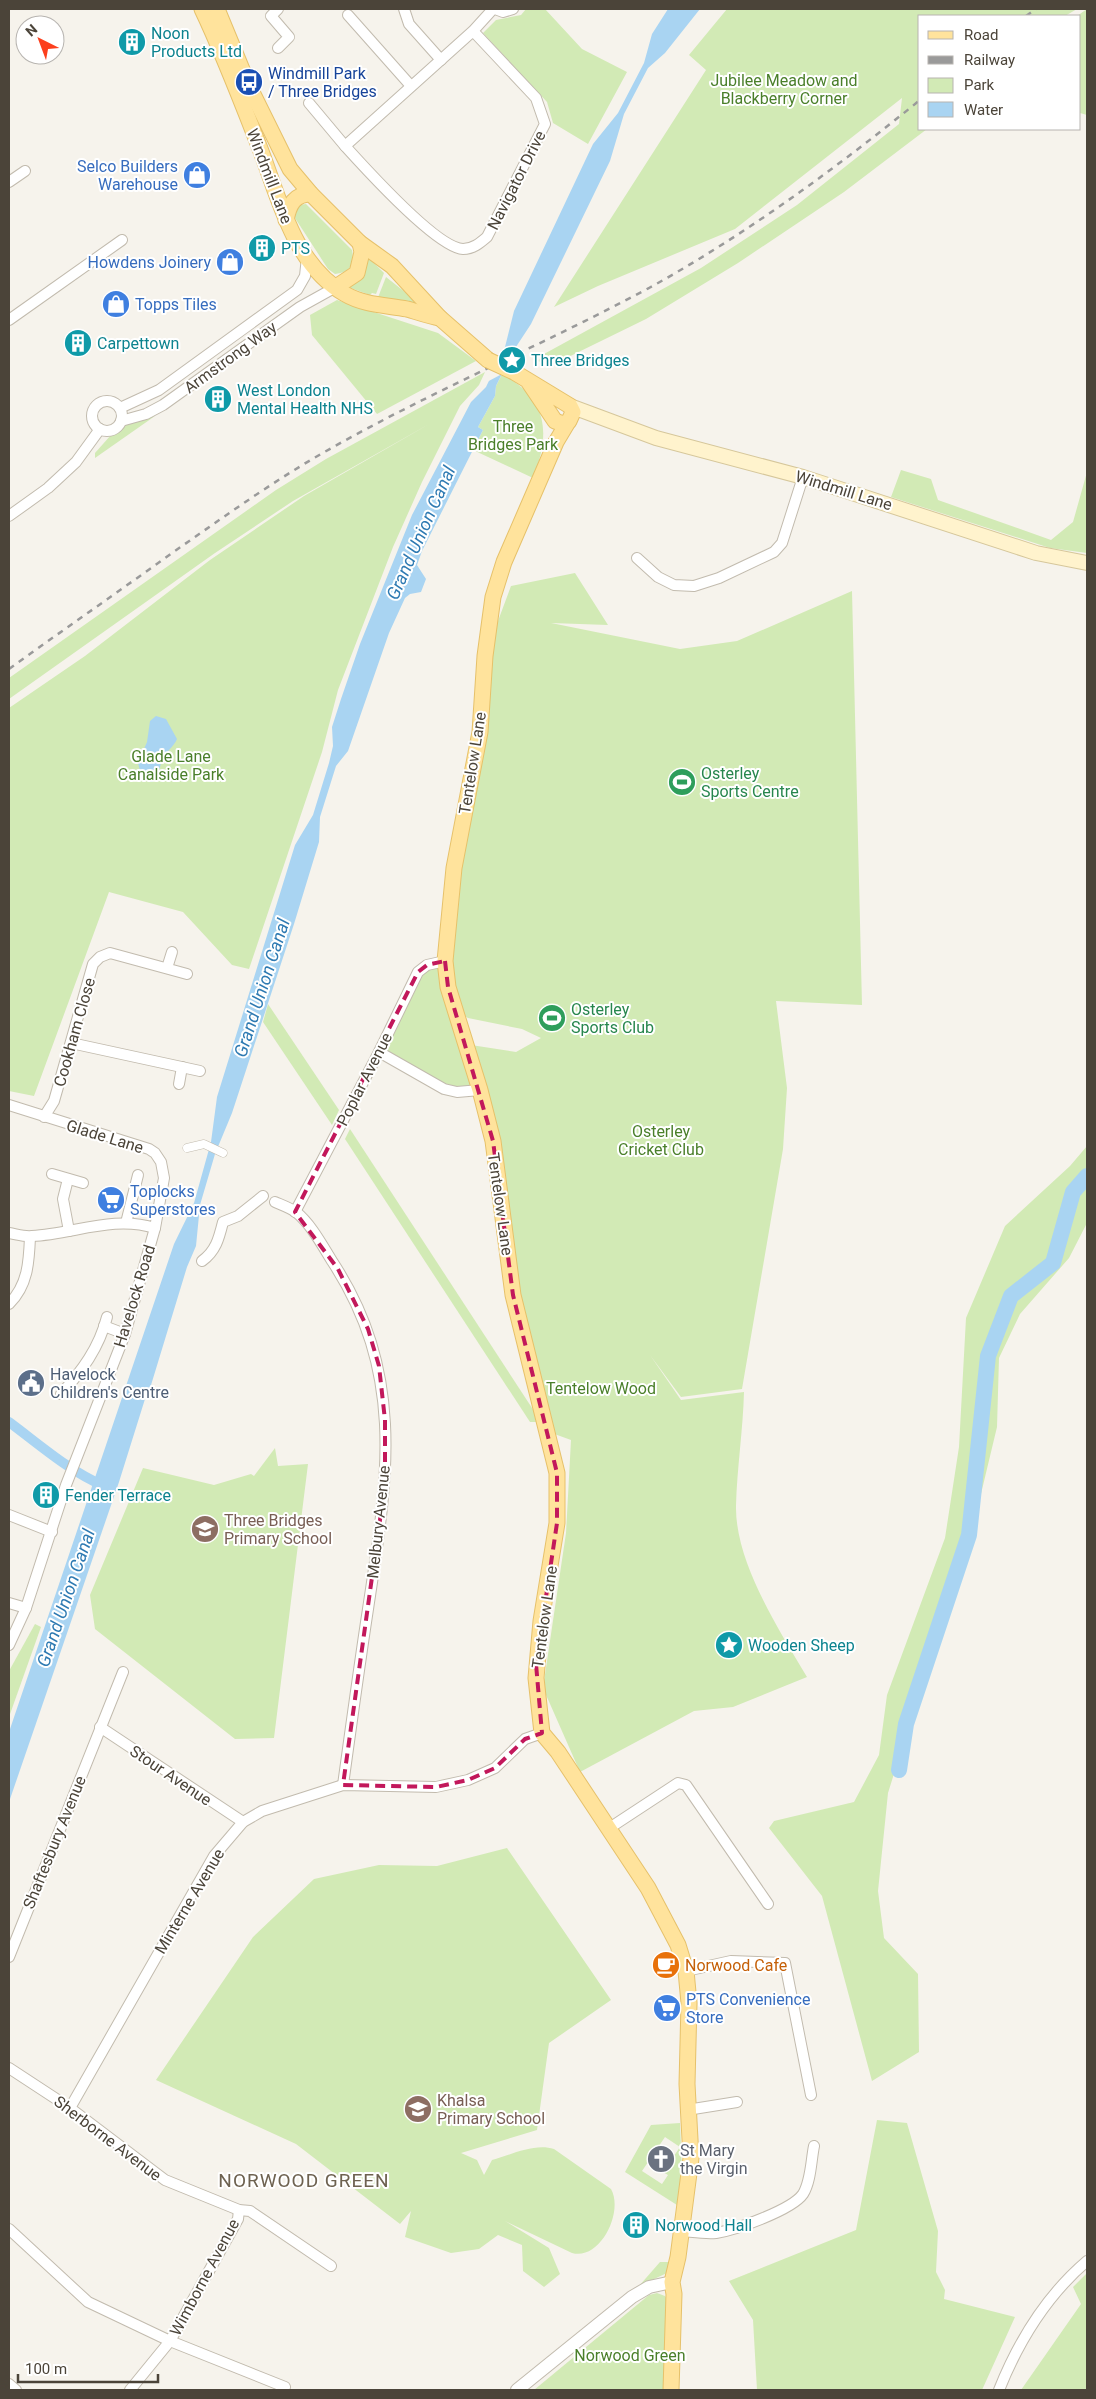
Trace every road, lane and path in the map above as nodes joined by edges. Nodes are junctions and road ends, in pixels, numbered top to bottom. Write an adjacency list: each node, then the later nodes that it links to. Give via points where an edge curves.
1 (202, 9): 17 (main road, Windmill Lane)
2 (217, 9): 16 (main road, Windmill Lane, via 278,148)
3 (278, 9): 9 (street, via 271,16 289,37)
4 (404, 9): 10 (street, via 409,24)
5 (494, 9): 6 (street, via 504,12); 8 (street)
6 (513, 9)
7 (348, 15): 11 (street)
8 (473, 31): 10 (street); 13 (street, Navigator Drive, via 536,98 545,124 480,243 462,249 450,244 387,194)
9 (278, 48)
10 (441, 60): 11 (street)
11 (411, 86): 13 (street)
12 (309, 103): 13 (street, Navigator Drive)
13 (345, 146)
14 (25, 171): 15 (street)
15 (9, 182)
16 (311, 194): 17 (main road, via 293,200); 19 (main road, Windmill Lane)
17 (286, 220): 20 (main road, Windmill Lane)
18 (122, 240): 23 (street)
19 (365, 246): 21 (main road, via 357,272); 22 (main road, Windmill Lane, via 392,266)
20 (307, 256): 21 (main road, Windmill Lane); 24 (street, Armstrong Way, via 305,276 297,290 159,390)
21 (336, 287): 22 (main road, Windmill Lane, via 362,301); 26 (street, Armstrong Way, via 300,307 163,405)
22 (440, 318): 25 (main road, Windmill Lane, bridge, via 488,360 528,381)
23 (9, 320)
24 (120, 408): 26 (street); 27 (street, via 109,401 97,405 92,418)
25 (564, 414): 28 (main road, Windmill Lane, via 600,415 656,438); 33 (main road, Tentelow Lane, via 556,442 504,562 493,596 480,732 454,868)
26 (121, 422): 27 (street, Armstrong Way, via 110,431)
27 (100, 429): 29 (street, via 76,462 48,488)
28 (803, 477): 30 (street, via 782,543 774,552 694,586 674,585 658,577); 31 (main road, Windmill Lane, via 1036,553)
29 (9, 516)
30 (637, 558)
31 (1087, 563)
32 (172, 952): 34 (street)
33 (445, 961): 37 (street, Poplar Avenue, via 427,965 418,972); 41 (main road, Tentelow Lane, via 448,987)
34 (167, 968): 35 (street, Cookham Close); 36 (street, Cookham Close, via 110,953 100,957 93,964)
35 (187, 974)
36 (70, 1043): 38 (street); 43 (street, Cookham Close, via 54,1101)
37 (379, 1052): 41 (street, via 444,1089 457,1092); 52 (street, Poplar Avenue)
38 (182, 1067): 39 (street); 40 (street)
39 (200, 1071)
40 (179, 1084)
41 (480, 1090): 69 (main road, Tentelow Lane, via 493,1141 513,1295 557,1473 557,1523 536,1664)
42 (9, 1105): 43 (street, Glade Lane)
43 (44, 1117): 54 (street, Glade Lane, via 149,1149 156,1154 164,1178)
44 (187, 1148): 45 (street, via 204,1144)
45 (223, 1153)
46 (52, 1174): 48 (street)
47 (138, 1175): 53 (street)
48 (68, 1179): 49 (street); 55 (street, via 63,1199)
49 (83, 1183)
50 (263, 1196): 58 (street, via 238,1216 223,1222 217,1244 211,1255)
51 (275, 1202): 52 (street, Melbury Avenue)
52 (295, 1212): 70 (street, Melbury Avenue, via 313,1232 356,1301 368,1328 379,1366 384,1420 385,1484)
53 (126, 1223): 54 (street); 55 (street)
54 (155, 1228): 60 (street, Havelock Road)
55 (69, 1231): 57 (street)
56 (9, 1232): 57 (street)
57 (30, 1237): 59 (street, via 29,1264 20,1293)
58 (202, 1261)
59 (9, 1304)
60 (125, 1334): 61 (street, via 105,1321 97,1346); 63 (street, Havelock Road, via 66,1485)
61 (61, 1394)
62 (9, 1515): 63 (street)
63 (52, 1532): 65 (street, Havelock Road)
64 (9, 1602): 65 (street)
65 (26, 1608): 66 (street, Havelock Road)
66 (9, 1645)
67 (123, 1672): 68 (street, Shaftesbury Avenue)
68 (100, 1727): 71 (street, Stour Avenue); 74 (street, Shaftesbury Avenue)
69 (542, 1732): 70 (street, Minterne Avenue, via 525,1739 495,1768 468,1780 436,1787); 72 (main road)
70 (343, 1785): 71 (street, Minterne Avenue, via 262,1811)
71 (243, 1822): 79 (street, Minterne Avenue, via 214,1856)
72 (608, 1829): 73 (street, via 678,1783 686,1785); 75 (main road, via 660,1910 678,1945)
73 (768, 1904)
74 (9, 1957)
75 (686, 1971): 77 (street, via 731,1961 785,1963); 80 (main road, via 689,2004)
76 (9, 2068): 79 (street, Sherborne Avenue)
77 (811, 2095)
78 (737, 2102): 80 (street)
79 (70, 2108): 82 (street, Sherborne Avenue, via 165,2180)
80 (687, 2110): 84 (main road, via 691,2158)
81 (814, 2146): 84 (street, via 806,2188 791,2205 722,2231)
82 (239, 2210): 86 (street, Sherborne Avenue, via 250,2212); 88 (street, Wimborne Avenue, via 238,2219)
83 (9, 2229): 88 (street, via 88,2302)
84 (681, 2231): 87 (main road)
85 (1087, 2261): 95 (street, via 1065,2280 1033,2321 1015,2351)
86 (331, 2266)
87 (672, 2282): 93 (street, via 649,2287 632,2297); 94 (main road)
88 (170, 2341): 90 (street); 92 (street, Wimborne Avenue)
89 (9, 2384): 91 (street)
90 (286, 2387)
91 (16, 2390)
92 (130, 2390)
93 (517, 2390)
94 (670, 2390)
95 (1000, 2390)

